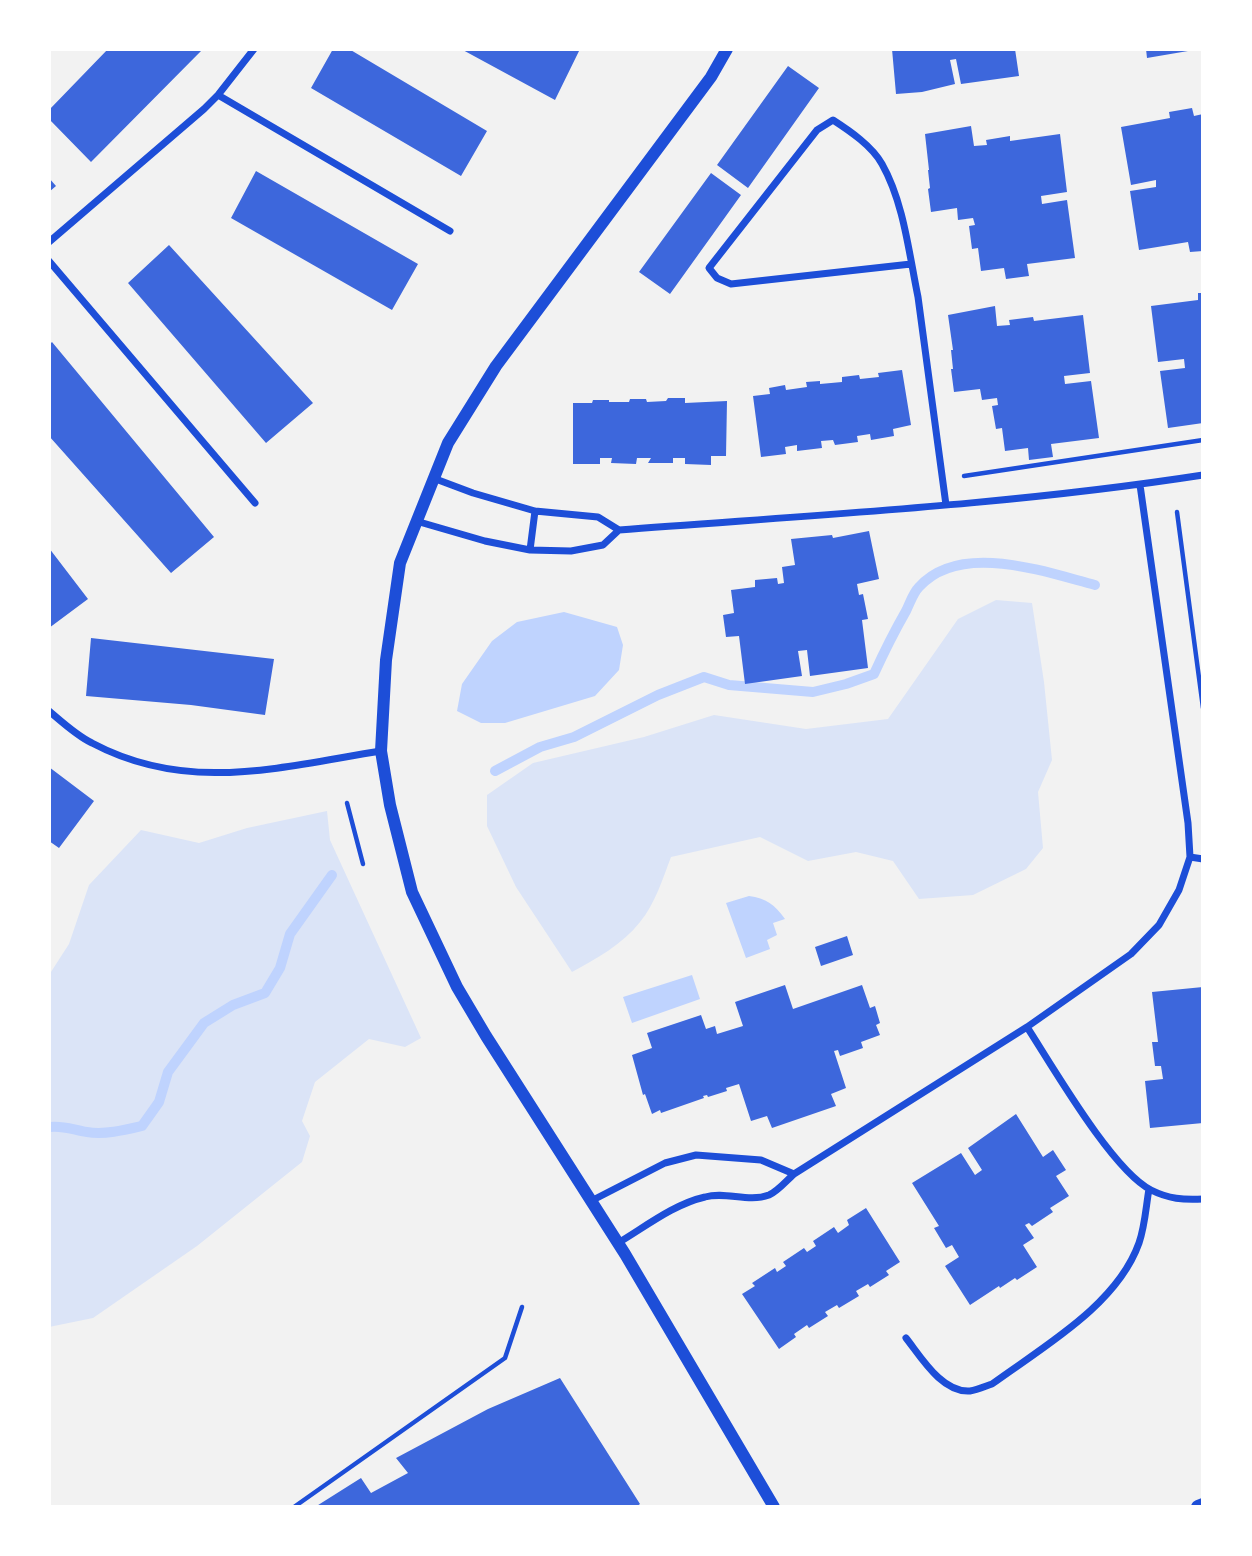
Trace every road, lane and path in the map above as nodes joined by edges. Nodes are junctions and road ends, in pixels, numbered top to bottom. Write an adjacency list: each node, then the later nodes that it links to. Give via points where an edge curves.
1 (254, 49): 3 (street)
2 (727, 49): 11 (street, via 711,77 496,366)
3 (218, 95): 4 (street); 5 (street)
4 (450, 231)
5 (49, 242)
6 (49, 261): 13 (street)
7 (911, 264): 7 (street, via 897,201 881,162 833,120 809,138 709,268 731,284); 14 (street)
8 (1203, 440): 9 (path)
9 (964, 475)
10 (1203, 475): 12 (street)
11 (432, 478): 15 (street); 17 (street)
12 (1140, 485): 14 (street); 24 (street)
13 (255, 503)
14 (946, 505): 18 (street)
15 (536, 511): 18 (street, via 598,517); 19 (street)
16 (1177, 512): 20 (path)
17 (416, 521): 19 (street); 22 (street, via 400,563 386,660)
18 (619, 530): 19 (street, via 603,545 571,551)
19 (530, 550)
20 (1203, 708)
21 (49, 711): 22 (street, via 90,743 139,763 178,772 267,771)
22 (381, 751): 31 (street, via 399,848 435,944 486,1036)
23 (347, 803): 26 (path)
24 (1190, 857): 25 (street); 27 (street, via 1179,890 1159,925 1131,954)
25 (1203, 859)
26 (363, 864)
27 (1027, 1027): 28 (street); 29 (street, via 1105,1144)
28 (794, 1174): 31 (street, via 761,1160 696,1155 665,1163); 32 (street, via 771,1194 705,1196)
29 (1149, 1189): 30 (street, via 1178,1200); 34 (street, via 1140,1241 1124,1274 1101,1301 992,1384 971,1391 953,1388)
30 (1203, 1199)
31 (591, 1202): 32 (street)
32 (618, 1243): 36 (street)
33 (522, 1307): 35 (path, via 505,1358)
34 (906, 1338)
35 (294, 1507)
36 (774, 1507)

